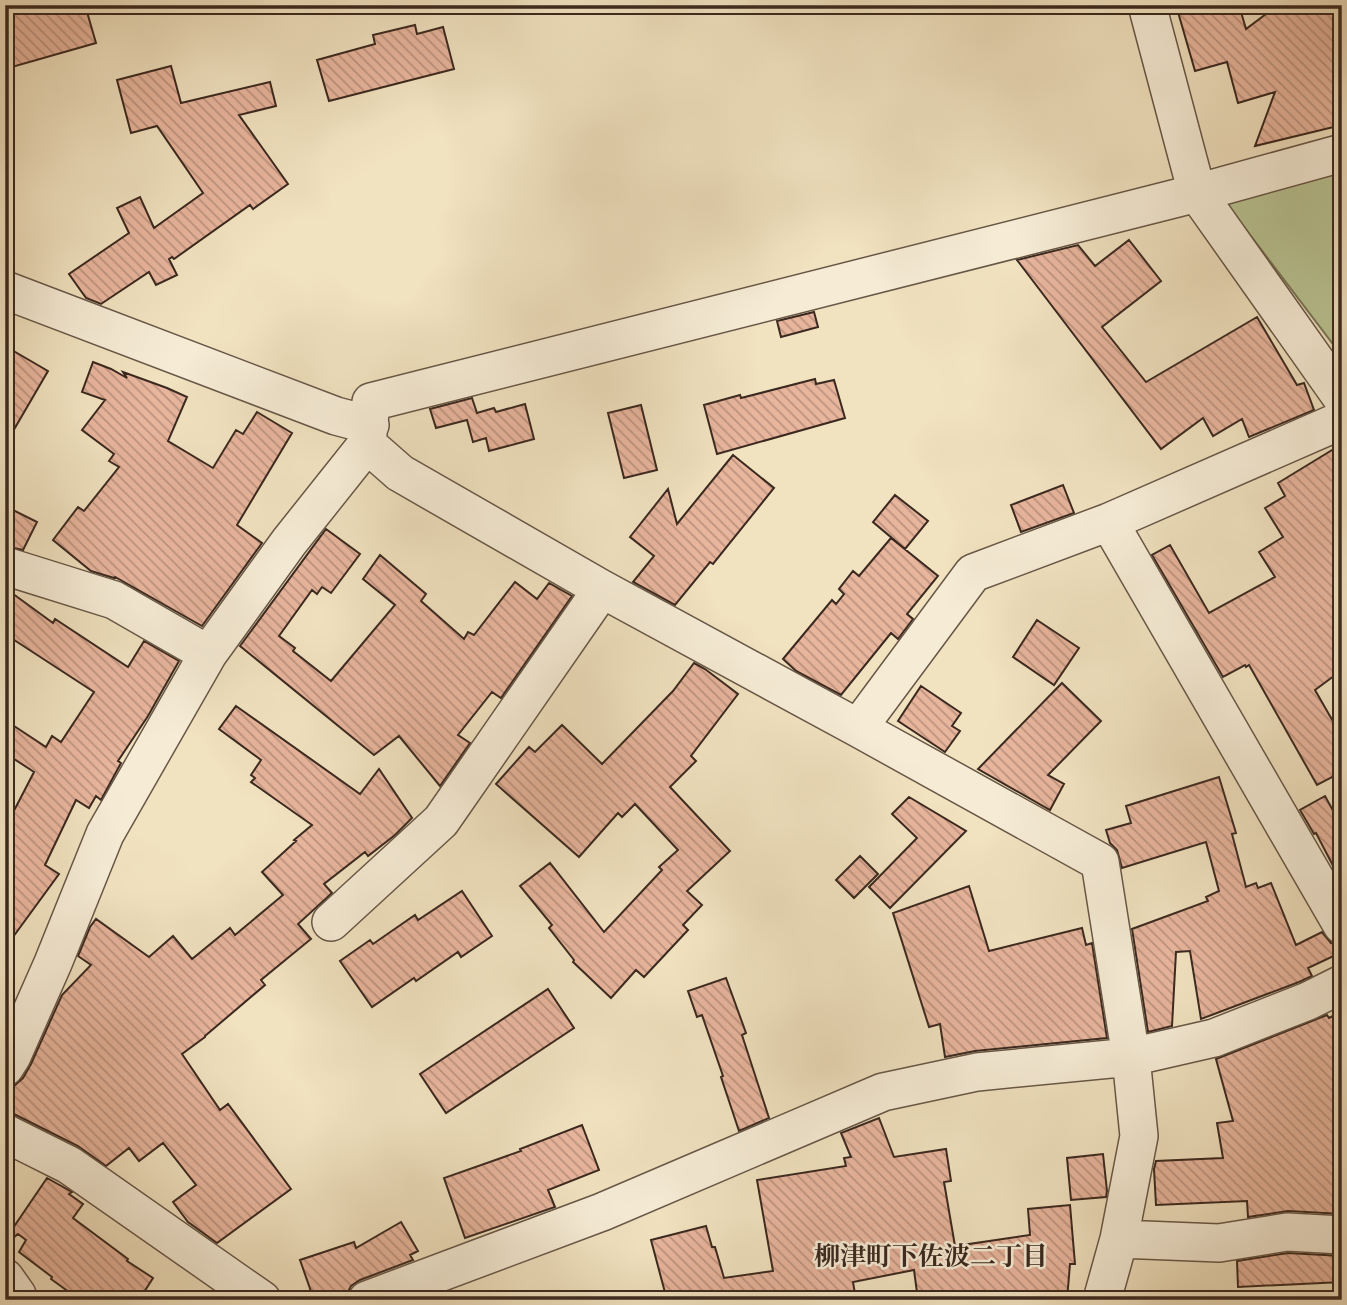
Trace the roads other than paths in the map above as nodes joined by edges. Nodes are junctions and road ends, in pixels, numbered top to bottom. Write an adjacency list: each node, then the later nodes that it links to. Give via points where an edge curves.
1 (1147, 5): 3 (street)
2 (1342, 153): 3 (street)
3 (1197, 193): 5 (street); 7 (street, via 371,402)
4 (5, 290): 7 (street, via 336,416)
5 (1342, 398)
6 (1342, 420): 8 (street)
7 (369, 434): 10 (street, via 400,472); 11 (street)
8 (1109, 522): 12 (street, via 973,573); 14 (street)
9 (5, 566): 11 (street, via 114,600)
10 (602, 589): 12 (street); 13 (street, via 441,821)
11 (208, 654): 17 (street, via 104,834 53,963)
12 (858, 728): 16 (street, via 1100,862)
13 (331, 922)
14 (1342, 925)
15 (1342, 984): 16 (street, via 1214,1038)
16 (1131, 1057): 20 (street, via 1139,1136); 24 (street, via 977,1072 883,1092 602,1212)
17 (5, 1067)
18 (5, 1133): 23 (street, via 69,1165)
19 (1342, 1236): 20 (street, via 1287,1233 1219,1243)
20 (1119, 1239): 25 (street)
21 (5, 1278): 22 (street)
22 (16, 1300)
23 (262, 1300)
24 (367, 1300)
25 (1102, 1300)

